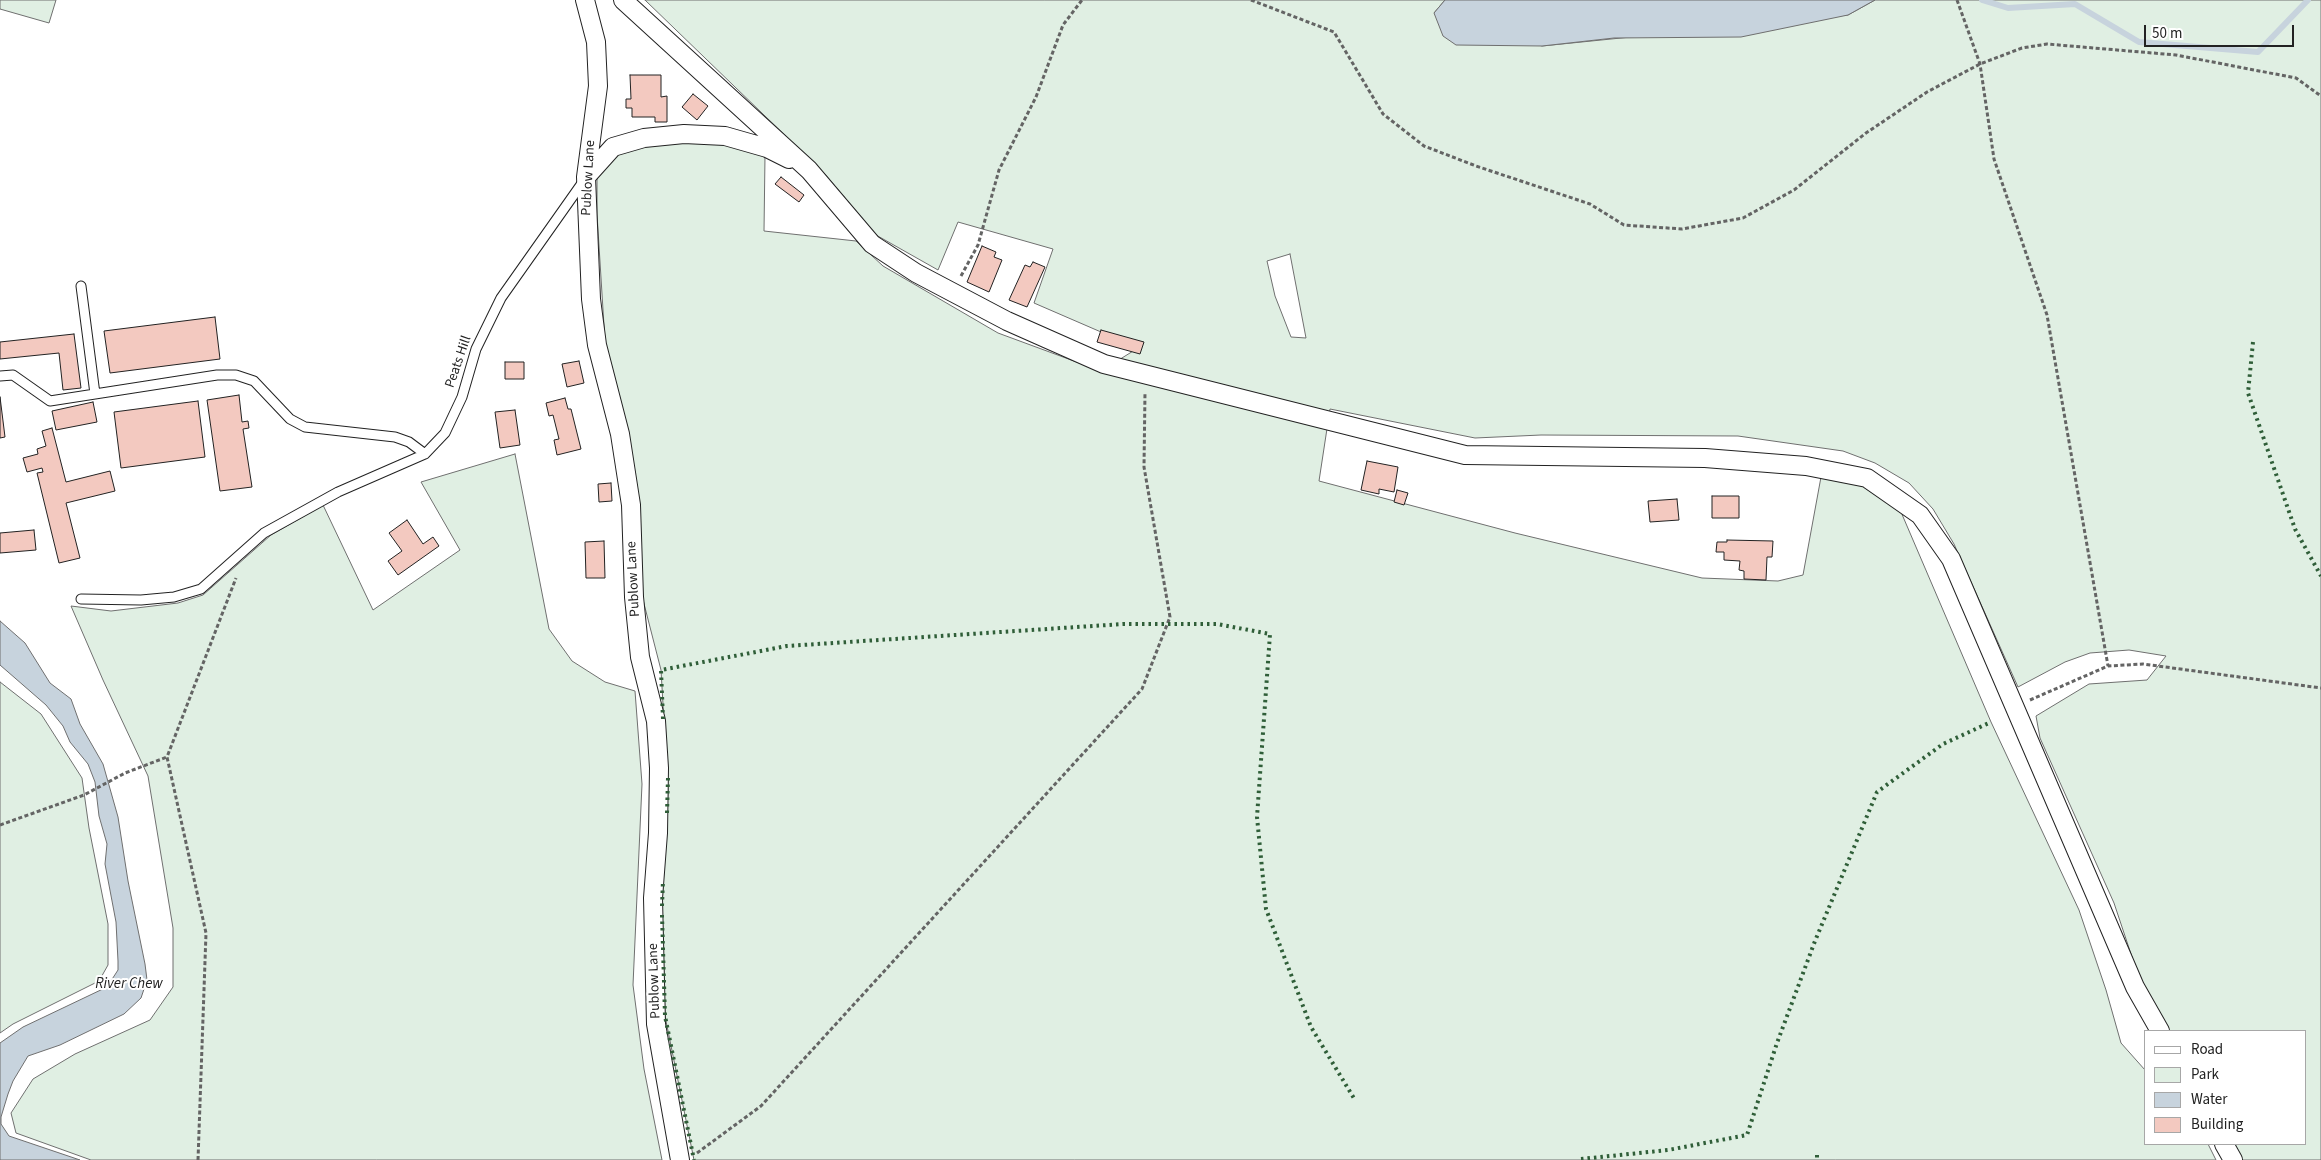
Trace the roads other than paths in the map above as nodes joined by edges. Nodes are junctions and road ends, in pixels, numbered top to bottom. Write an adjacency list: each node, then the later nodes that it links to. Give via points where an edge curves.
1 (585, 0): 4 (street, Publow Lane, via 596,42 598,86)
2 (624, 0): 3 (street)
3 (809, 170): 4 (street, via 767,148 725,136 684,134 644,138 613,147); 10 (street, via 872,244 916,273 1007,321 1104,364 1466,455 1706,458 1806,466 1867,478 1920,515 1952,559 2136,987)
4 (586, 177): 8 (lane, Peats Hill, via 501,298 476,349 462,397 445,433); 12 (street, Publow Lane, via 586,223 596,345 620,434 631,505 640,657 656,722 658,833 653,898 656,1024)
5 (81, 286): 7 (lane)
6 (0, 376): 7 (lane, via 13,375 50,401)
7 (95, 394): 8 (lane, via 217,375 236,375 254,381 290,420 304,427 395,437 409,442)
8 (425, 454): 9 (lane, Peats Hill, via 338,492 264,533 201,589 174,597 142,600)
9 (81, 599)
10 (2159, 1030)
11 (2225, 1145): 13 (street)
12 (686, 1158)
13 (2233, 1160)

